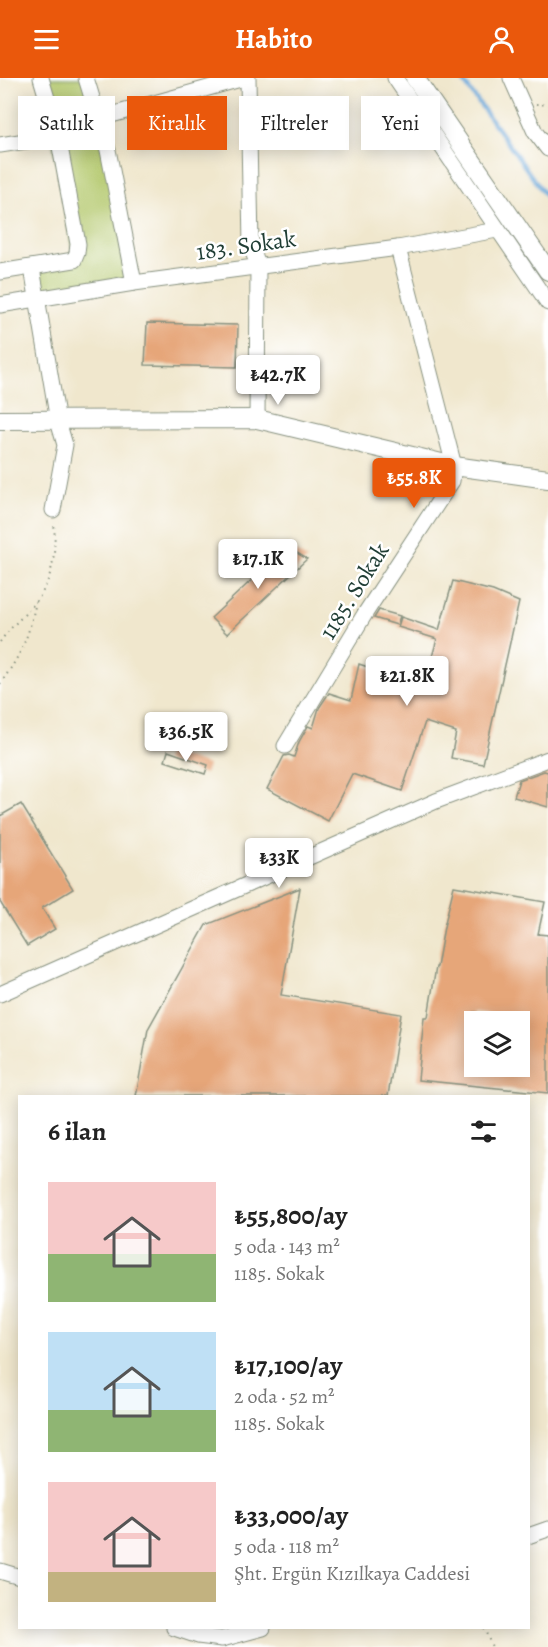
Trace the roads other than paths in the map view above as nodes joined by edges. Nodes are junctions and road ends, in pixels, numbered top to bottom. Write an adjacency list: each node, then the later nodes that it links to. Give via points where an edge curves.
1 (41, 78): 8 (street)
2 (86, 78): 9 (street)
3 (244, 78): 10 (street)
4 (248, 78): 18 (street, via 251,247)
5 (395, 78): 16 (street)
6 (415, 78): 21 (street)
7 (511, 78): 13 (street, via 535,132)
8 (46, 96)
9 (91, 96)
10 (115, 114)
11 (18, 142): 12 (street)
12 (0, 145)
13 (548, 149)
14 (61, 150): 19 (street, via 77,253 74,260)
15 (108, 150): 22 (street)
16 (497, 230): 17 (street, 183. Sokak); 24 (street)
17 (398, 248): 18 (street, 183. Sokak); 29 (street)
18 (258, 265): 22 (street, 183. Sokak); 26 (street)
19 (32, 268): 20 (street); 23 (street)
20 (0, 272)
21 (548, 272)
22 (134, 283): 23 (street, 183. Sokak)
23 (37, 300): 25 (street, 183. Sokak); 28 (street)
24 (548, 303)
25 (0, 305)
26 (257, 419): 28 (street); 29 (street)
27 (0, 420): 28 (street)
28 (58, 421): 31 (street, via 65,445)
29 (454, 466): 30 (street); 32 (street, 1185. Sokak, via 452,481)
30 (548, 479)
31 (53, 510)
32 (285, 746)
33 (548, 759): 34 (street, via 436,801)
34 (0, 994)
35 (548, 1529): 36 (street)
36 (530, 1535)
37 (0, 1571): 38 (street)
38 (18, 1576)
39 (177, 1629): 40 (street, via 222,1638)
40 (259, 1629)

